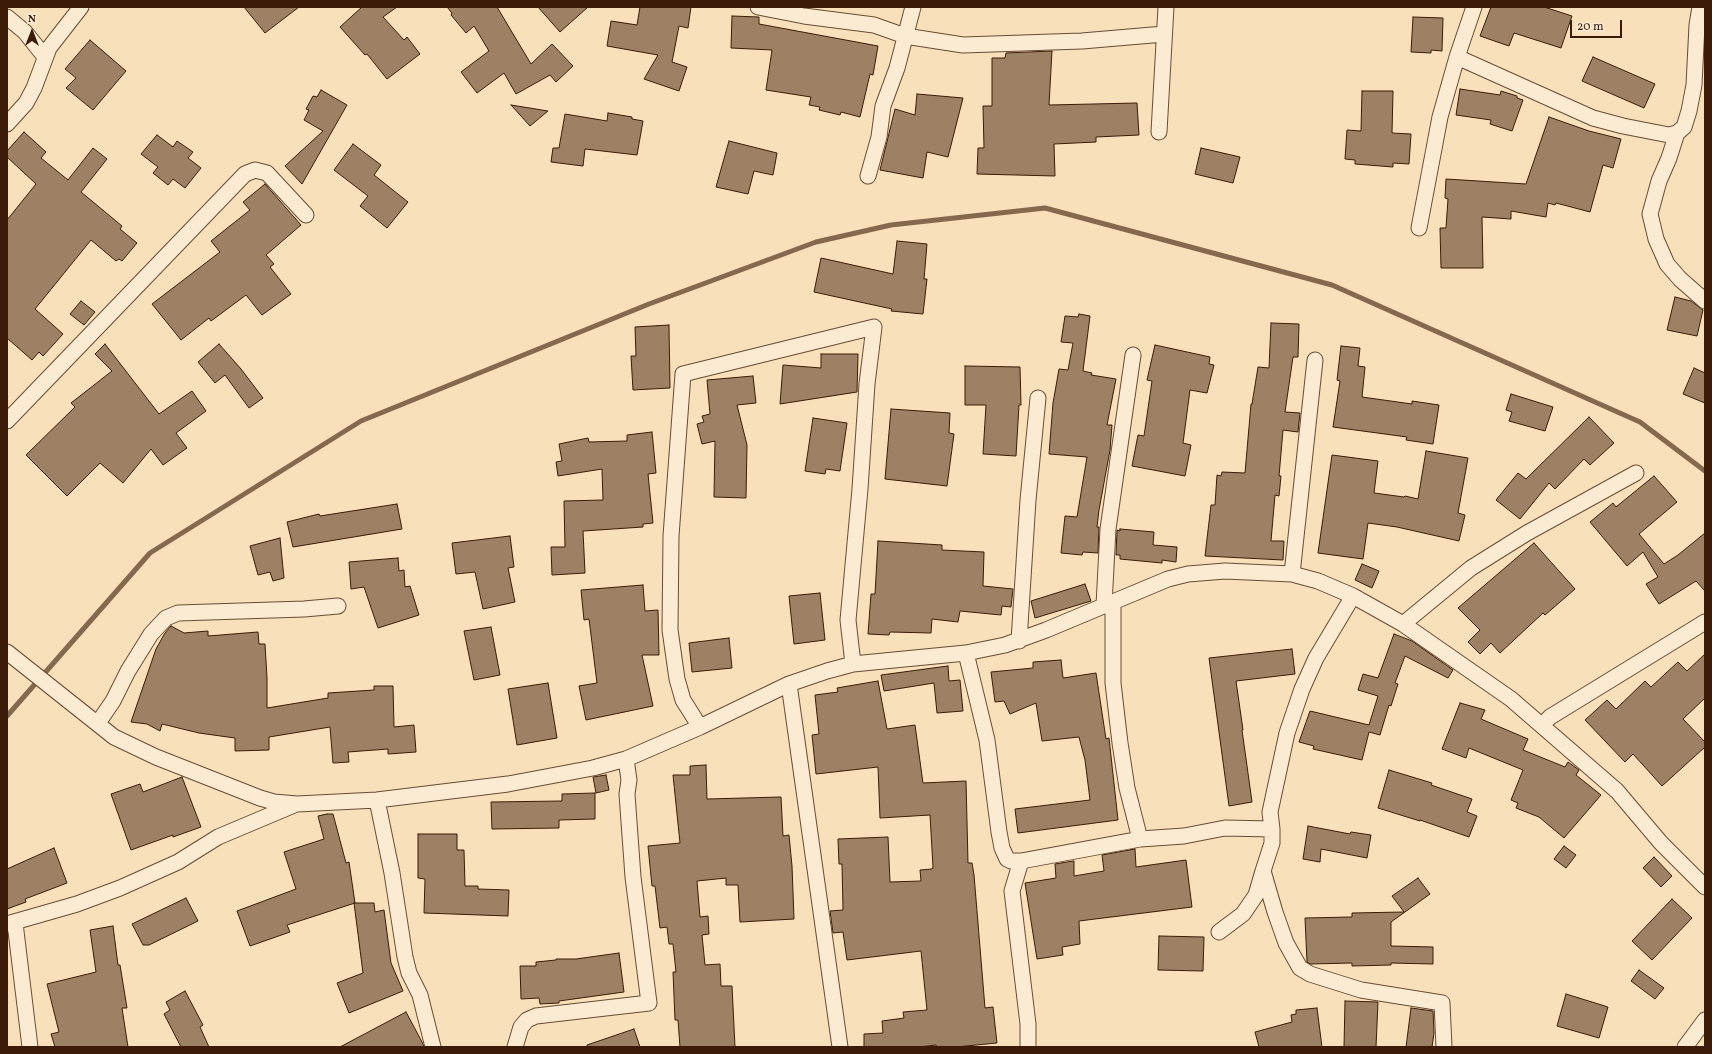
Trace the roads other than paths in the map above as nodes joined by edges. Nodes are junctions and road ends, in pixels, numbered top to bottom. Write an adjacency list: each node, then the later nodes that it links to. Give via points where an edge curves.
1 (81, 7): 10 (street, via 49,48)
2 (758, 7): 9 (street, via 874,25)
3 (913, 7): 9 (street)
4 (1166, 7): 8 (street)
5 (1474, 7): 11 (street)
6 (1700, 7): 12 (street, via 1697,25)
7 (7, 17): 10 (street, via 25,32)
8 (1164, 34): 9 (street, via 1082,41 963,45); 14 (street)
9 (905, 36): 16 (street, via 883,106 879,137)
10 (45, 57): 13 (street, via 26,103)
11 (1456, 57): 15 (street, via 1593,118 1654,133); 18 (street, via 1440,117)
12 (1699, 86): 15 (street, via 1684,127)
13 (7, 124)
14 (1159, 132)
15 (1677, 133): 19 (street, via 1650,214 1656,239 1667,264)
16 (868, 176)
17 (306, 215): 23 (street, via 267,173 255,170 245,174)
18 (1419, 228)
19 (1705, 301)
20 (1133, 355): 27 (street, via 1108,529)
21 (1315, 360): 25 (street)
22 (1038, 398): 31 (street, via 1027,507)
23 (9, 414)
24 (1636, 473): 30 (street, via 1527,533 1471,568)
25 (1292, 574): 26 (street, via 1318,581); 27 (street, via 1225,571 1188,574 1168,579)
26 (1353, 596): 30 (street); 42 (street, via 1316,658 1302,689 1287,733 1271,805)
27 (1108, 604): 31 (street); 43 (street, via 1113,683 1126,788)
28 (338, 606): 36 (street, via 178,613 166,618 151,634)
29 (1705, 622): 37 (street, via 1550,717)
30 (1403, 624): 37 (street, via 1511,699)
31 (1019, 641): 33 (street)
32 (7, 652): 36 (street)
33 (966, 653): 34 (street); 44 (street, via 987,740 1002,848 1007,859)
34 (853, 664): 35 (street); 38 (street, via 848,620 874,327 683,374 671,536 670,630 677,679 683,700)
35 (789, 684): 38 (street); 53 (street)
36 (98, 723): 41 (street, via 114,737 156,757 260,798)
37 (1542, 725): 46 (street, via 1617,791 1661,843)
38 (700, 727): 39 (street)
39 (626, 759): 40 (street, via 508,784); 52 (street, via 633,877 649,1003 536,1016 521,1027)
40 (377, 800): 41 (street); 51 (street, via 392,872 405,957 409,973 420,995)
41 (297, 804): 47 (street, via 218,837 178,862 120,888)
42 (1272, 829): 43 (street, via 1225,828 1184,836); 45 (street, via 1272,843)
43 (1140, 839): 44 (street)
44 (1021, 862): 54 (street, via 1012,891 1028,1024)
45 (1263, 871): 48 (street, via 1256,895 1243,914); 55 (street, via 1286,943 1300,968 1310,974 1361,990 1442,1004)
46 (1705, 887)
47 (11, 924): 50 (street)
48 (1219, 932)
49 (1705, 1020): 56 (street)
50 (30, 1047)
51 (433, 1047)
52 (515, 1047)
53 (840, 1047)
54 (1028, 1047)
55 (1444, 1047)
56 (1685, 1047)

